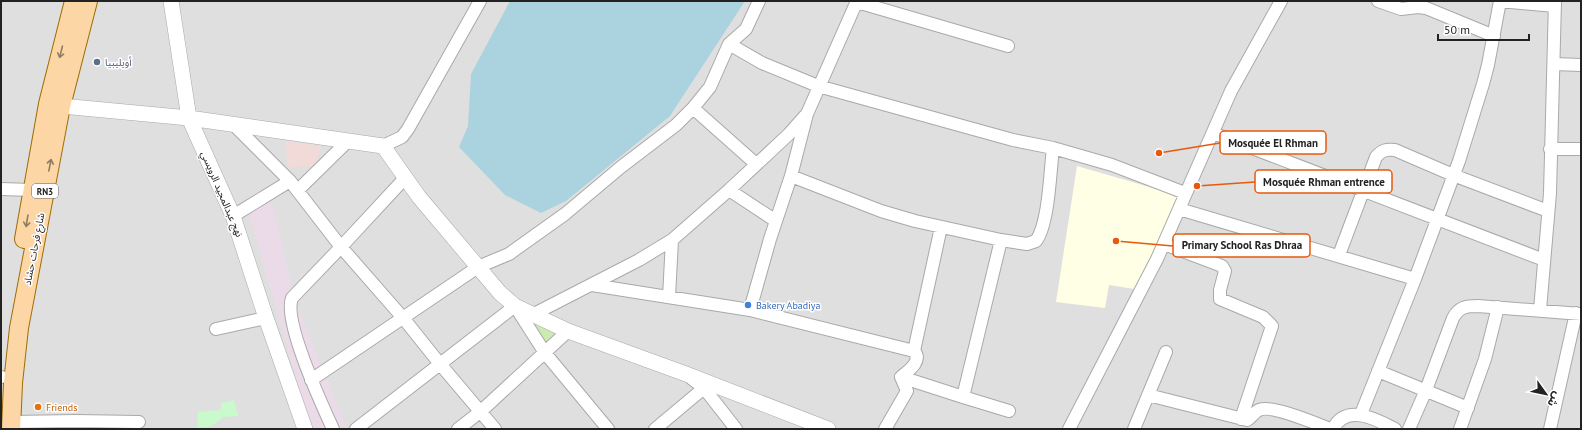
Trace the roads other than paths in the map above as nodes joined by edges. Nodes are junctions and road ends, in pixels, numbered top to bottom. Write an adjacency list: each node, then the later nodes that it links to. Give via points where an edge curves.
1 (69, 1): 11 (street)
2 (74, 1): 11 (main road, شارع فرحات حشاد / RN3)
3 (88, 1): 11 (main road, شارع فرحات حشاد / RN3)
4 (171, 1): 21 (street, نهج عبدالمجيد الرويسي)
5 (480, 1): 25 (street, via 408,129 402,136)
6 (759, 1): 13 (street, via 746,29)
7 (857, 1): 14 (street); 17 (street)
8 (1282, 1): 23 (street, via 1231,91)
9 (1378, 1): 12 (street, via 1401,9 1426,8)
10 (1555, 4): 12 (street, via 1500,1); 15 (street)
11 (75, 24): 18 (main road, شارع فرحات حشاد / RN3)
12 (1494, 36): 30 (street, via 1483,84)
13 (729, 44): 17 (street, via 762,63); 19 (street, via 710,86)
14 (1008, 46)
15 (1554, 64): 16 (street); 27 (street)
16 (1581, 65)
17 (818, 86): 20 (street); 26 (street, via 1013,140)
18 (54, 105): 21 (street); 35 (main road, شارع فرحات حشاد / RN3); 86 (main road, شارع فرحات حشاد / RN3, one-way to 18, via 19,328)
19 (693, 108): 29 (street); 52 (street, via 565,214 509,254)
20 (807, 114): 29 (street); 31 (street)
21 (189, 118): 22 (street); 42 (street, نهج عبدالمجيد الرويسي)
22 (234, 124): 24 (street); 33 (street)
23 (1213, 133): 38 (street); 39 (street)
24 (348, 141): 25 (street); 36 (street)
25 (383, 146): 32 (street)
26 (1053, 148): 39 (street, via 1112,164); 47 (street, via 1045,221 1039,237 1027,244)
27 (1550, 149): 28 (street); 41 (street)
28 (1581, 149)
29 (756, 164): 37 (street)
30 (1454, 175): 38 (street, via 1395,150 1381,151 1376,157); 41 (street); 43 (street)
31 (791, 176): 44 (street); 45 (street, via 881,211)
32 (405, 178): 49 (street); 52 (street)
33 (290, 181): 36 (street); 42 (street)
34 (1, 189): 35 (street)
35 (32, 190): 72 (main road, شارع فرحات حشاد / RN3, one-way to 72)
36 (298, 190): 49 (street)
37 (729, 190): 44 (street); 46 (street)
38 (1363, 192): 43 (street); 50 (street)
39 (1185, 193): 40 (street)
40 (1179, 209): 48 (street); 50 (street)
41 (1548, 211): 51 (street)
42 (233, 216): 62 (street, نهج عبدالمجيد الرويسي)
43 (1437, 219): 51 (street); 53 (street)
44 (776, 221): 58 (street)
45 (941, 227): 47 (street); 66 (street)
46 (672, 240): 54 (street); 55 (street)
47 (1001, 240): 78 (street)
48 (1164, 244): 84 (street, via 1222,266 1225,271 1220,299 1263,317 1272,326); 98 (street)
49 (342, 247): 63 (street); 74 (street, via 290,303 291,316)
50 (1339, 255): 53 (street)
51 (1544, 260): 59 (street)
52 (478, 267): 56 (street); 63 (street)
53 (1415, 279): 70 (street)
54 (592, 285): 55 (street); 61 (street)
55 (669, 297): 58 (street)
56 (515, 306): 61 (street); 68 (street); 69 (street)
57 (1498, 307): 59 (street); 76 (street, via 1468,306 1456,312); 80 (street, via 1485,359)
58 (750, 310): 66 (street)
59 (1540, 310): 60 (street)
60 (1579, 314): 103 (street)
61 (532, 315): 65 (street)
62 (266, 318): 64 (street); 88 (street, نهج عبدالمجيد الرويسي)
63 (404, 318): 69 (street); 74 (street)
64 (216, 329)
65 (568, 331): 68 (street); 71 (street)
66 (914, 351): 73 (street, via 916,363)
67 (1166, 352): 77 (street)
68 (545, 354): 82 (street); 93 (street)
69 (440, 364): 82 (street); 90 (street)
70 (1378, 371): 76 (street); 83 (street)
71 (686, 374): 75 (street); 96 (street)
72 (1, 377): 79 (main road, شارع فرحات حشاد / RN3)
73 (901, 377): 78 (street); 97 (street, via 907,391)
74 (311, 380): 89 (street)
75 (704, 388): 94 (street); 95 (street)
76 (1426, 390): 80 (street); 87 (street)
77 (1148, 395): 84 (street); 99 (street)
78 (963, 397): 81 (street)
79 (1, 401)
80 (1468, 408): 102 (street)
81 (1008, 411)
82 (480, 412): 91 (street); 92 (street)
83 (1361, 414): 100 (street, via 1346,416 1337,421); 101 (street)
84 (1241, 419): 100 (street, via 1247,420 1265,408)
85 (139, 422): 86 (street, via 76,421)
86 (11, 425)
87 (1412, 428)
88 (305, 429)
89 (333, 429)
90 (356, 429)
91 (458, 429)
92 (495, 429)
93 (608, 429)
94 (655, 429)
95 (736, 429)
96 (828, 429)
97 (885, 429)
98 (1069, 429)
99 (1134, 429)
100 (1331, 429)
101 (1395, 429)
102 (1460, 429)
103 (1550, 429)

